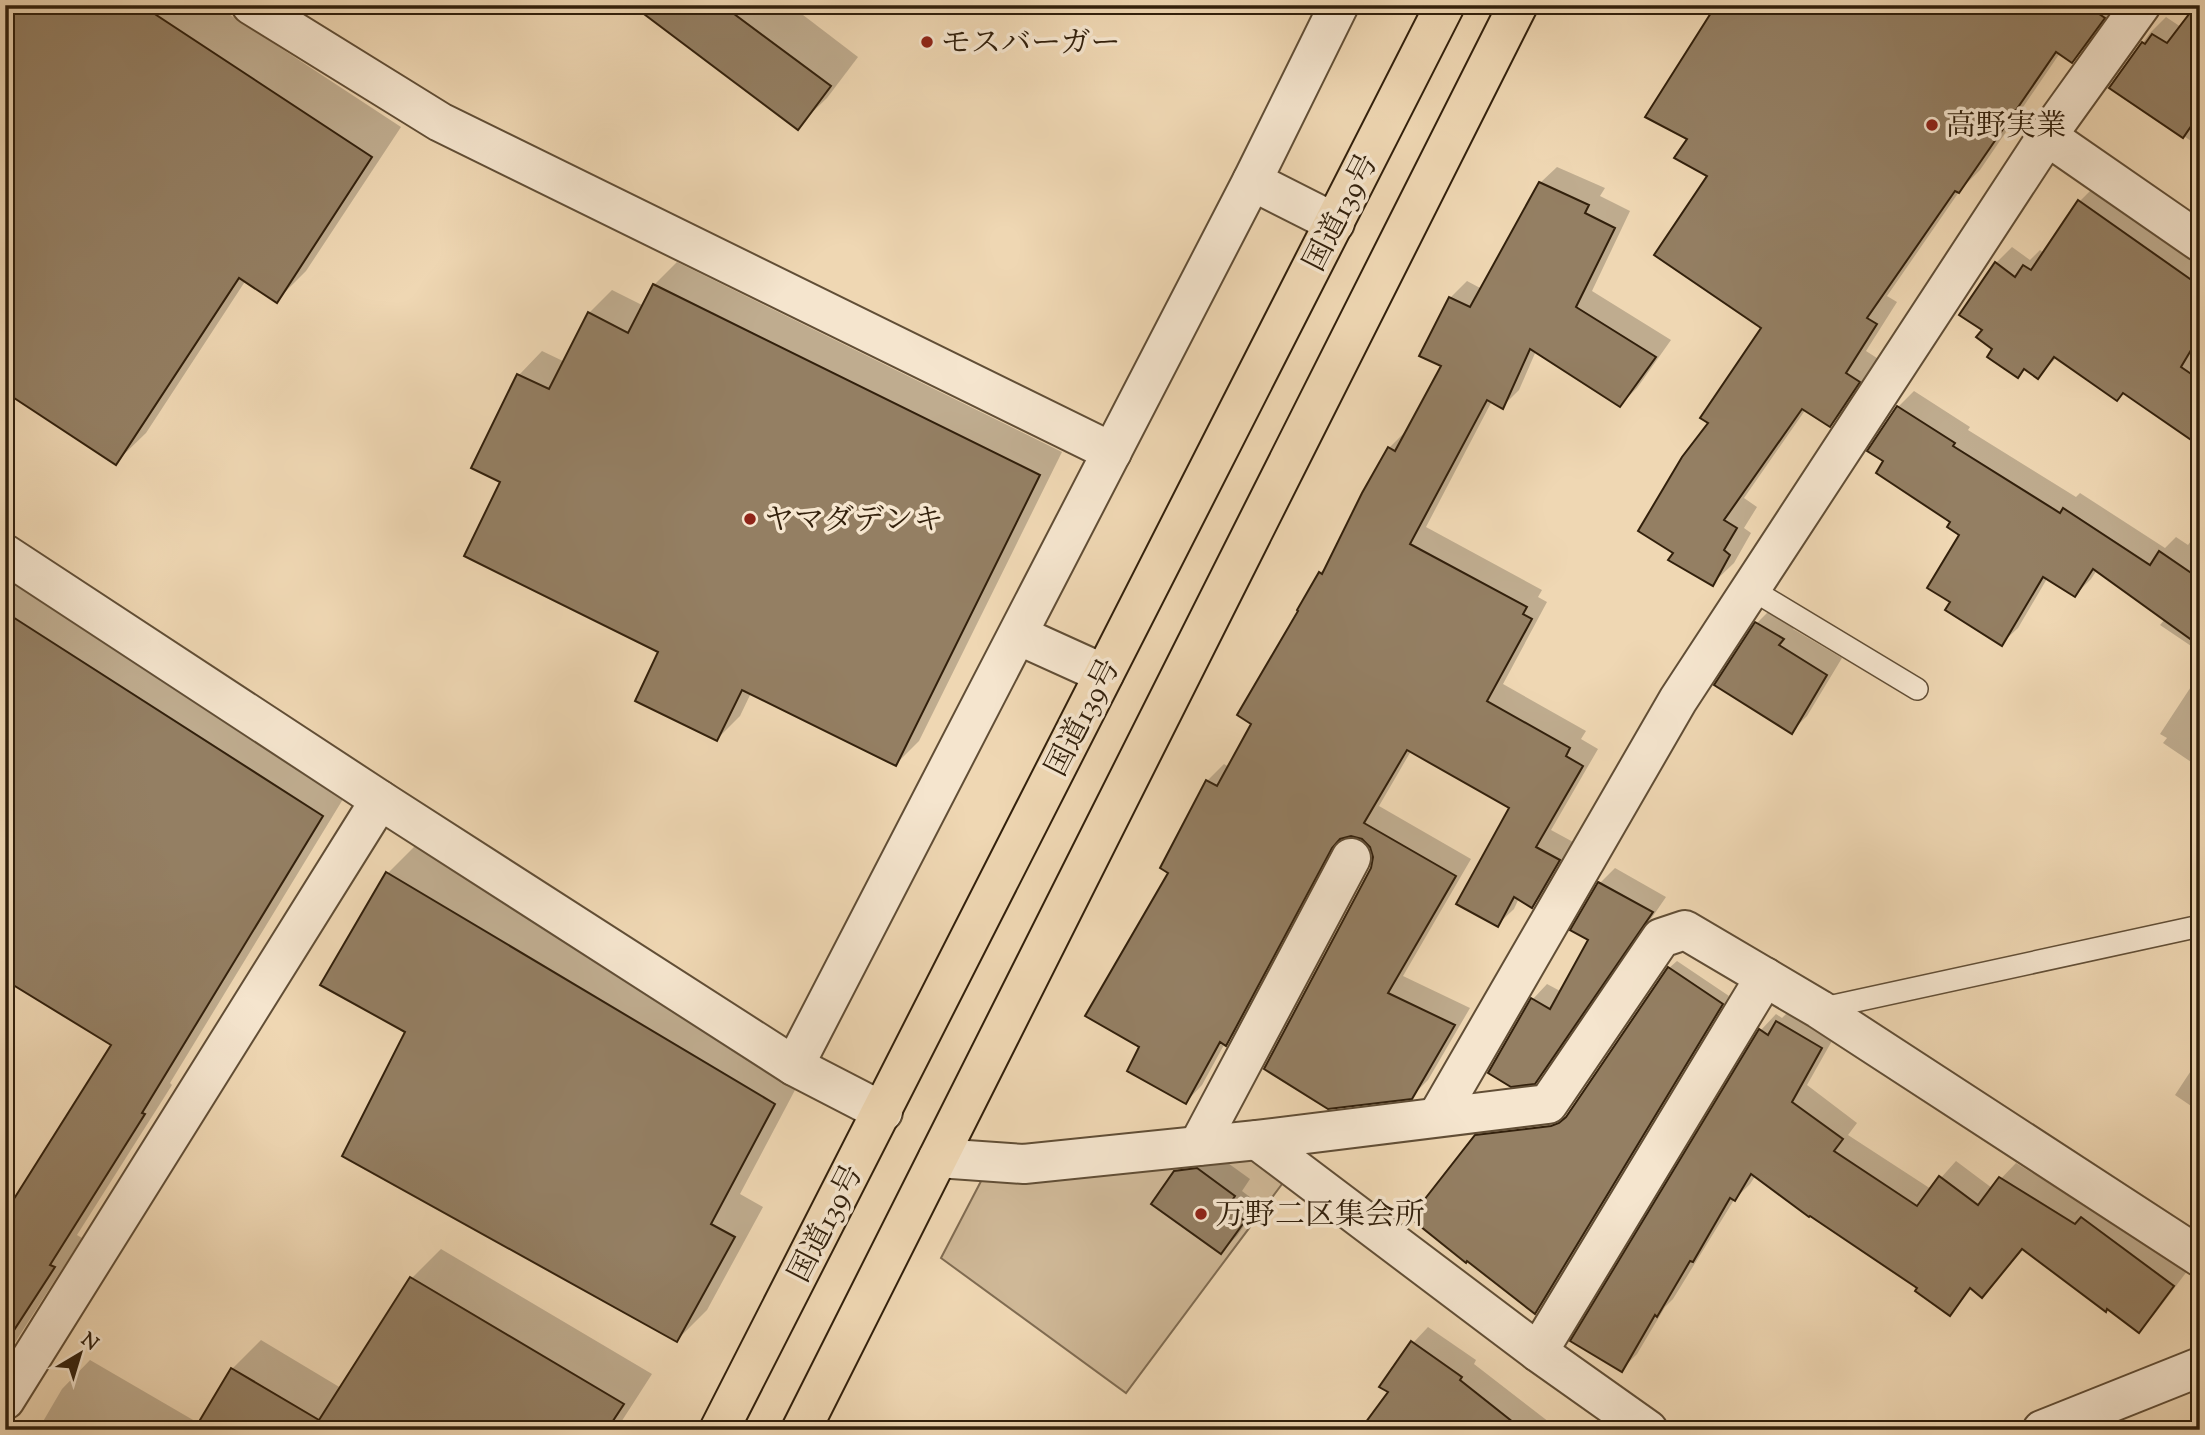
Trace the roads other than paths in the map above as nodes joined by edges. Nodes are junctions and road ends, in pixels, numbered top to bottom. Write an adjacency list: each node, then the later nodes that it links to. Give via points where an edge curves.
1 (251, 5): 6 (street)
2 (1339, 5): 8 (street)
3 (1445, 5): 9 (highway, 国道139号)
4 (1518, 5): 27 (highway)
5 (2141, 5): 7 (street)
6 (304, 20): 11 (street, via 439,122)
7 (2048, 136): 10 (street); 13 (street)
8 (1252, 181): 9 (street); 11 (street)
9 (1335, 223): 15 (highway, 国道139号)
10 (2200, 242)
11 (1112, 452): 14 (street)
12 (5, 554): 17 (street)
13 (1751, 589): 16 (lane); 24 (street, via 1678,700)
14 (1018, 635): 15 (street); 22 (street)
15 (1104, 674): 23 (highway, 国道139号)
16 (1917, 689)
17 (380, 800): 22 (street); 31 (street)
18 (1351, 859): 26 (street)
19 (2200, 926): 21 (lane)
20 (1765, 977): 21 (street); 24 (street, via 1685,930 1661,938 1548,1104); 29 (street)
21 (1819, 1009): 28 (street)
22 (794, 1066): 23 (street)
23 (883, 1112): 32 (highway, 国道139号)
24 (1437, 1116): 25 (street)
25 (1257, 1140): 26 (street); 29 (street)
26 (1198, 1146): 27 (street, via 1024,1164)
27 (938, 1158): 33 (highway)
28 (2200, 1257)
29 (1538, 1352): 34 (street)
30 (2200, 1367): 35 (street)
31 (5, 1400)
32 (719, 1430)
33 (801, 1430)
34 (1648, 1430)
35 (2042, 1430)

